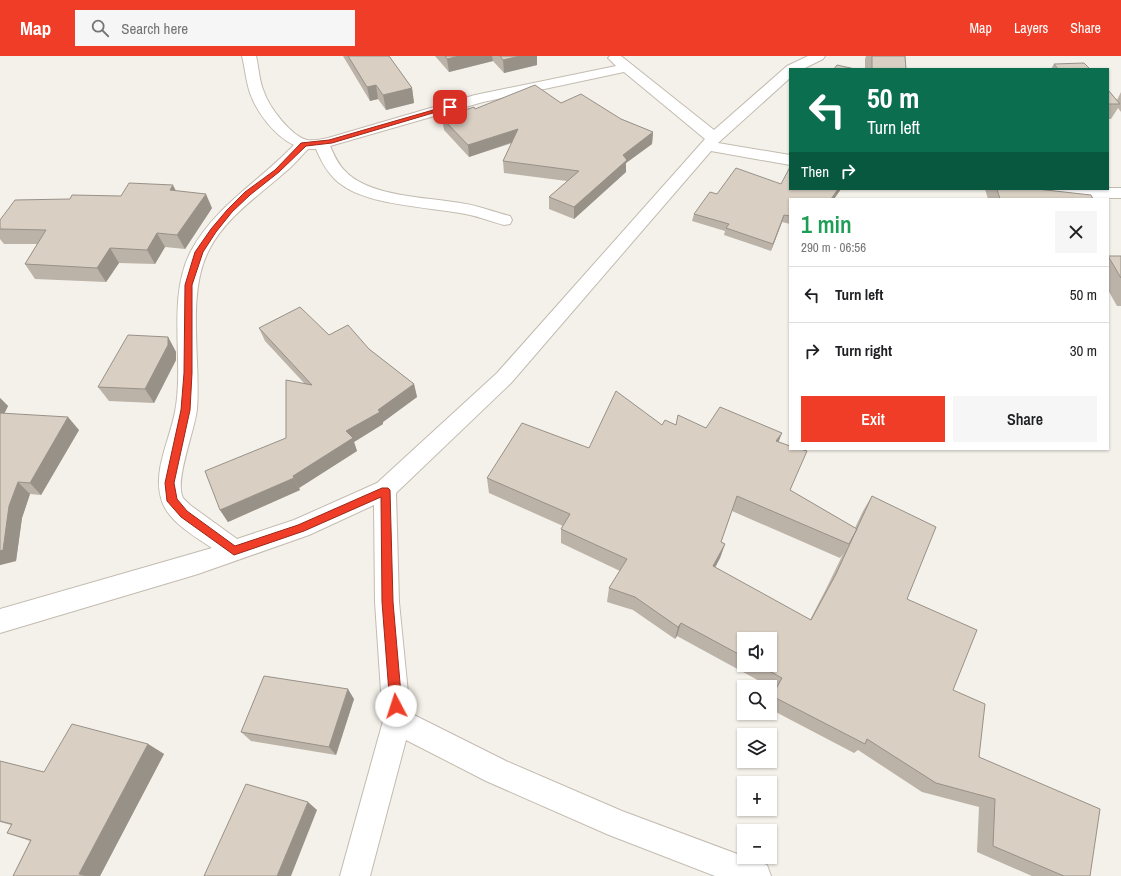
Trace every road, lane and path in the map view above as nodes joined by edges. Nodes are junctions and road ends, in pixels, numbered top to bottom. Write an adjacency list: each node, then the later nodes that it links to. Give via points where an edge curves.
1 (249, 56): 8 (street, via 258,93 269,112 297,142)
2 (613, 56): 4 (street)
3 (818, 56): 5 (street)
4 (625, 68): 7 (street); 8 (street, via 480,98)
5 (794, 68)
6 (789, 72): 7 (street)
7 (710, 142): 9 (street); 13 (street, via 504,378)
8 (312, 144): 12 (street, via 330,161 340,176 359,188 389,197 458,207); 14 (street, via 230,211 199,252 189,285 186,410 170,483 172,501 184,514)
9 (789, 160)
10 (1052, 190): 11 (street)
11 (1121, 193)
12 (504, 220)
13 (385, 490): 14 (street, via 301,528); 16 (street, via 387,602)
14 (234, 550): 15 (street)
15 (0, 621)
16 (397, 721): 17 (street); 18 (street, via 496,771 619,825)
17 (355, 876)
18 (756, 876)

